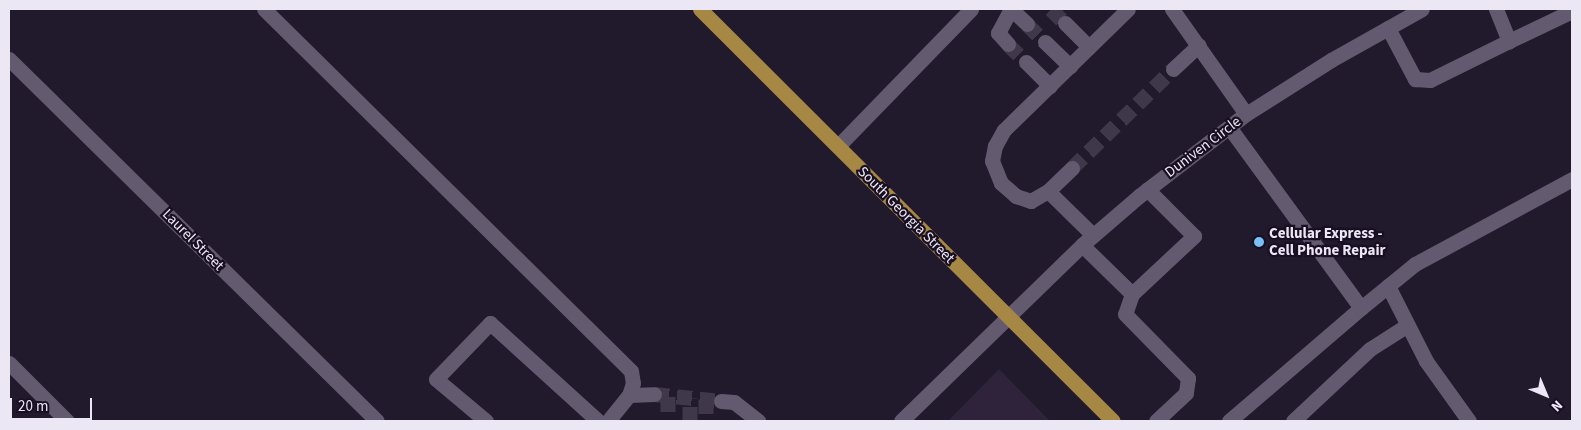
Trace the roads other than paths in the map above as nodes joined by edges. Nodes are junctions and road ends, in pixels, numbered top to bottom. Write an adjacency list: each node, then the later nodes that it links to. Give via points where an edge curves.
1 (264, 9): 38 (street, via 631,371 633,384)
2 (700, 9): 25 (main road, South Georgia Street)
3 (971, 9): 25 (street)
4 (1011, 9): 11 (street); 15 (street, via 998,34)
5 (1128, 9): 17 (street)
6 (1172, 9): 16 (street)
7 (1422, 9): 12 (street, Duniven Circle)
8 (1496, 9): 13 (street)
9 (1572, 11): 13 (street)
10 (1065, 23): 17 (street)
11 (1027, 24)
12 (1388, 28): 13 (street, via 1415,79 1430,80); 23 (street, Duniven Circle)
13 (1509, 41)
14 (1045, 42): 20 (street)
15 (1008, 44)
16 (1198, 45): 21 (street); 23 (street)
17 (1089, 47): 20 (street)
18 (9, 59): 41 (street, Laurel Street)
19 (1026, 62): 22 (street)
20 (1070, 66): 22 (street)
21 (1173, 69)
22 (1050, 86): 29 (street, via 1004,130 995,146 992,161 1002,183 1016,196 1031,202)
23 (1246, 114): 24 (street, Duniven Circle)
24 (1228, 127): 28 (street, Duniven Circle); 33 (street)
25 (838, 146): 34 (main road, South Georgia Street)
26 (1072, 168): 29 (street)
27 (1572, 179): 31 (street, via 1416,264)
28 (1148, 189): 30 (street, Duniven Circle); 32 (street, via 1194,236)
29 (1048, 191): 30 (street)
30 (1088, 240): 32 (street); 34 (street, Duniven Circle)
31 (1388, 286): 33 (street); 35 (street)
32 (1132, 294): 48 (street, via 1126,314 1188,378 1186,393)
33 (1361, 308): 49 (street)
34 (1008, 316): 46 (street, Duniven Circle); 47 (main road, South Georgia Street)
35 (1406, 326): 50 (street, via 1370,349); 51 (street)
36 (9, 363): 40 (street)
37 (654, 394): 38 (street)
38 (629, 395): 44 (street)
39 (721, 401): 45 (street, via 734,402)
40 (67, 421)
41 (377, 421)
42 (486, 421): 43 (street, via 436,379 490,323)
43 (598, 421)
44 (608, 421)
45 (758, 421)
46 (901, 421)
47 (1113, 421)
48 (1156, 421)
49 (1229, 421)
50 (1294, 421)
51 (1468, 421)

